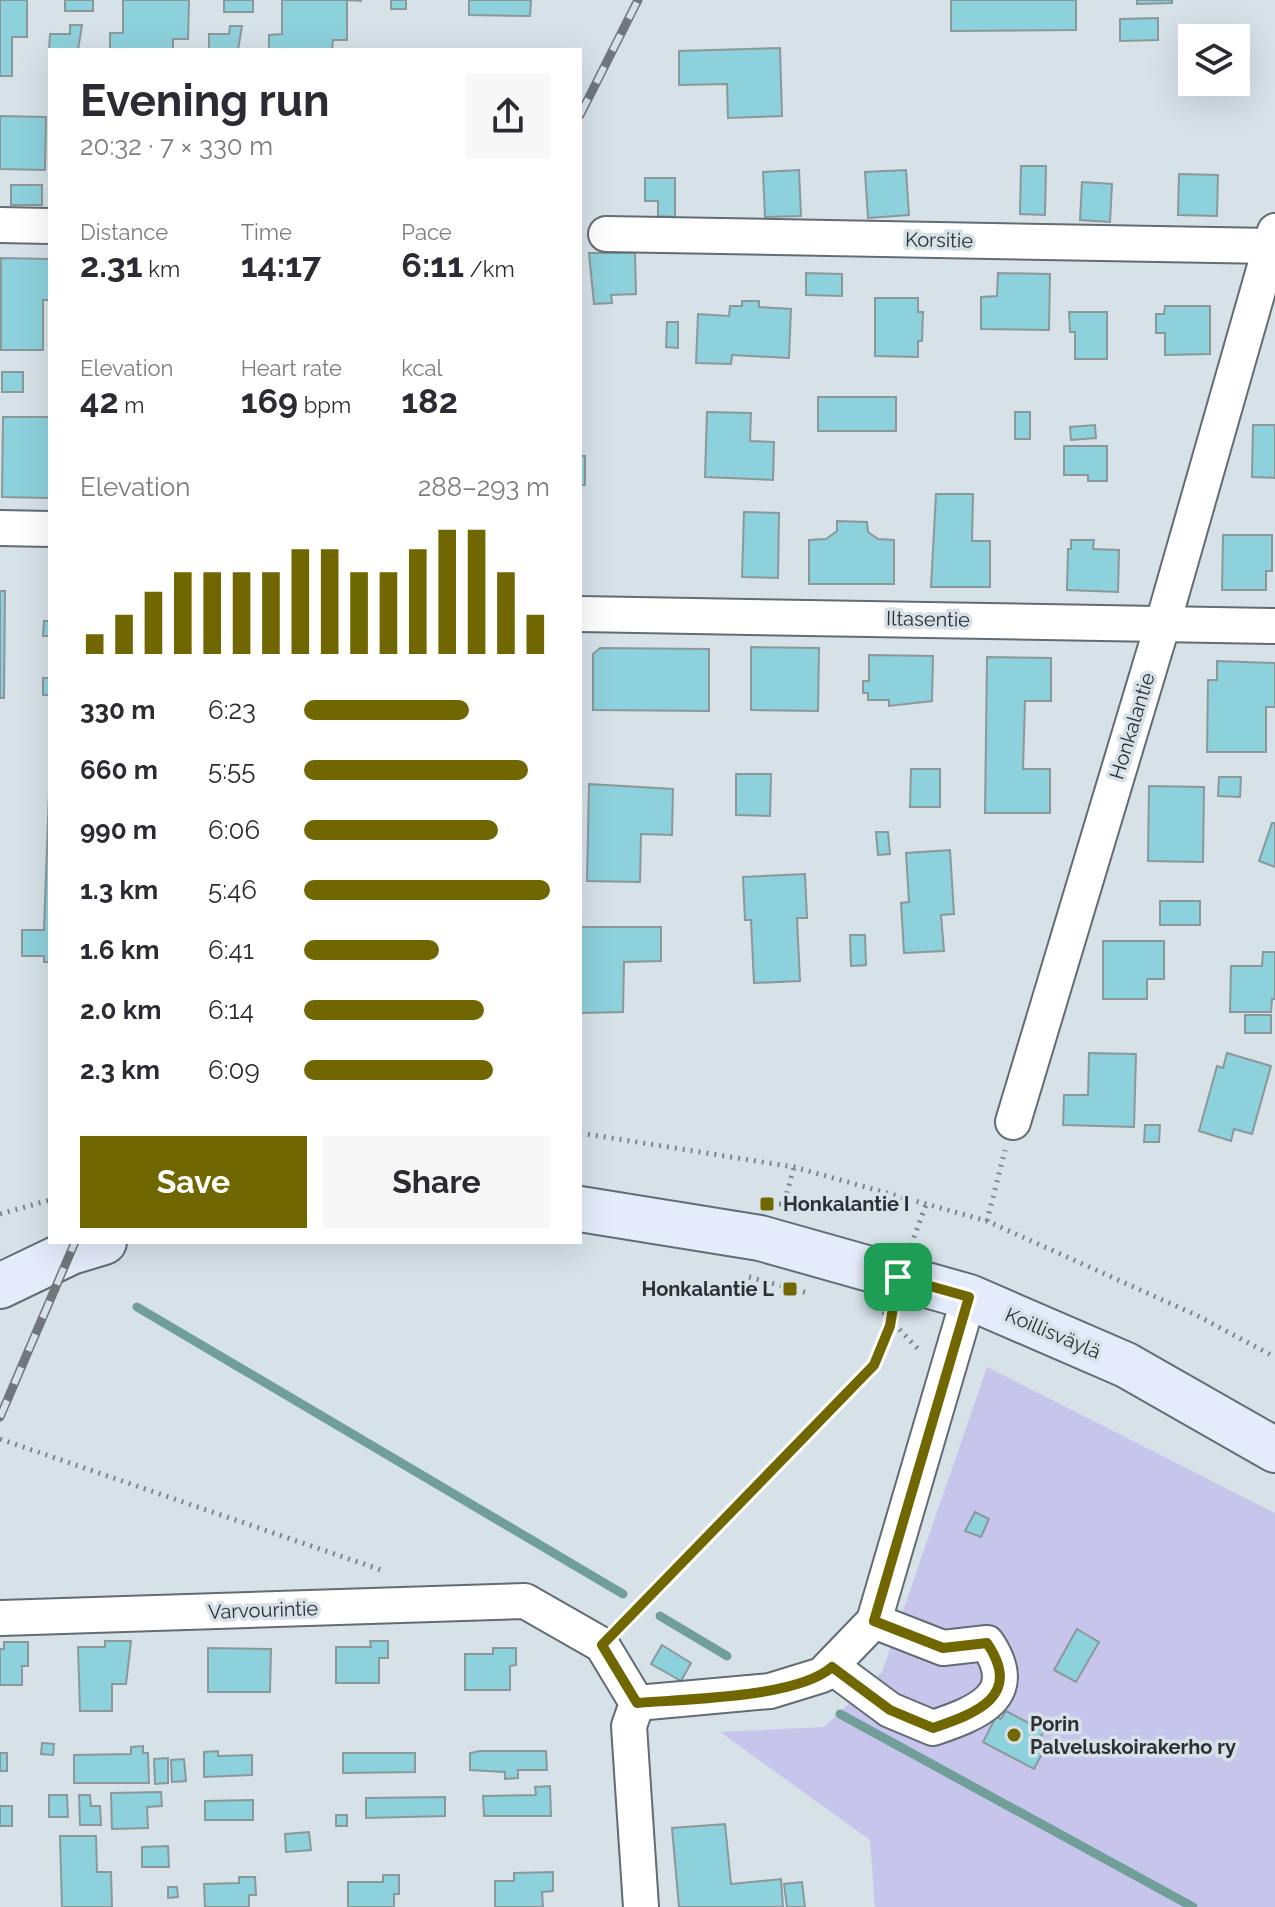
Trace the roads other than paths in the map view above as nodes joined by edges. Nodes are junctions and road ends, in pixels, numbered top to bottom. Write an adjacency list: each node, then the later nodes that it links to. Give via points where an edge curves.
1 (0, 225): 2 (street)
2 (48, 226)
3 (606, 234): 4 (street, Korsitie)
4 (1273, 239): 8 (street, Honkalantie)
5 (0, 528): 6 (street)
6 (48, 529)
7 (582, 614): 8 (street, Iltasentie)
8 (1163, 623): 9 (street, Iltasentie); 10 (street, Honkalantie)
9 (1275, 626)
10 (1013, 1122)
11 (582, 1209): 14 (main road, Koillisväylä, via 760,1238 887,1300)
12 (97, 1244): 13 (main road)
13 (0, 1286)
14 (969, 1297): 15 (main road, Koillisväylä, via 1126,1365); 17 (street)
15 (1275, 1450)
16 (1, 1618): 19 (street, Varvourintie, via 525,1601 602,1645)
17 (874, 1621): 18 (street); 18 (street, via 943,1648 987,1643 1001,1663 999,1686 979,1713 933,1728 890,1710)
18 (832, 1667): 19 (street, via 770,1691)
19 (637, 1703): 20 (street, via 629,1726)
20 (641, 1907)

